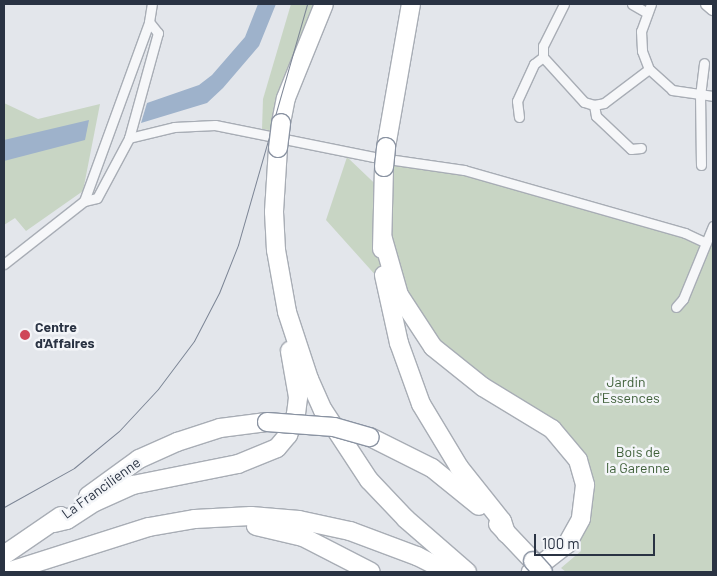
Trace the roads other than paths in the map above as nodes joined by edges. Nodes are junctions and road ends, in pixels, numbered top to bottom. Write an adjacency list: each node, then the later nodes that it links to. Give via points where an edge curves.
1 (152, 4): 9 (street)
2 (324, 4): 26 (highway, bridge, via 286,98 281,123 274,212)
3 (411, 4): 22 (highway, bridge, via 386,147)
4 (564, 4): 10 (street, via 543,46)
5 (632, 4): 7 (street)
6 (707, 4): 8 (street)
7 (649, 8): 12 (street, via 641,41)
8 (713, 8)
9 (149, 22): 17 (street, via 158,33); 20 (street)
10 (543, 57): 15 (street, via 584,102); 16 (street, via 534,64 517,101)
11 (704, 63): 13 (street)
12 (649, 69): 13 (street, via 672,90); 15 (street, via 609,100)
13 (700, 96): 14 (street); 19 (street)
14 (713, 96)
15 (594, 105): 18 (street, via 596,116 631,149)
16 (520, 117)
17 (129, 138): 20 (street, via 97,198); 23 (street, via 174,127 215,125 374,157 464,170 685,233)
18 (640, 148)
19 (701, 165)
20 (84, 201): 24 (street)
21 (712, 230): 23 (street)
22 (383, 239): 29 (highway, via 385,285 408,372 435,430 459,467 502,521); 31 (highway, via 400,295 433,347 484,387 552,429 578,460 586,485 582,519 567,544)
23 (706, 243): 25 (street, via 683,299)
24 (4, 264)
25 (676, 307)
26 (287, 312): 28 (highway, via 284,326 298,397 288,435 277,448 238,464 132,485); 35 (highway, via 309,379 348,451 406,519)
27 (194, 518): 32 (highway, via 126,533); 33 (highway, via 208,524 250,525 287,532 315,542); 34 (highway, via 251,516 325,525 375,539)
28 (54, 524): 29 (highway, La Francilienne, bridge, via 118,473 159,450 220,428 267,422 334,427 370,437 414,457 448,479); 30 (highway, La Francilienne)
29 (506, 533): 31 (highway, La Francilienne)
30 (4, 555)
31 (536, 569)
32 (7, 572)
33 (371, 572)
34 (449, 572)
35 (468, 572)

